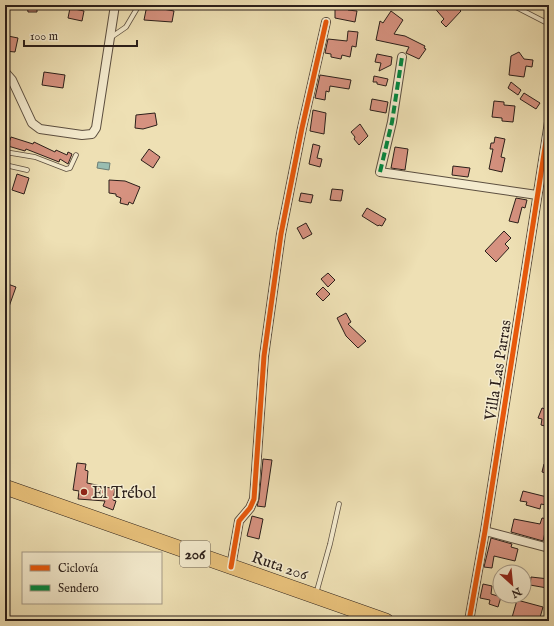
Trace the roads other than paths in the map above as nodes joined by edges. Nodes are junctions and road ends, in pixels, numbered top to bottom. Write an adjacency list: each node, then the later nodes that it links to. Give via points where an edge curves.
1 (115, 5): 6 (street)
2 (139, 5): 6 (lane, via 126,27)
3 (512, 5): 5 (lane)
4 (326, 22): 19 (street, via 281,234 264,356 254,499 239,521)
5 (549, 24)
6 (110, 38): 8 (street, via 96,128 92,134 40,129 32,123 12,80)
7 (402, 57): 14 (street, via 392,122 380,172)
8 (5, 72)
9 (549, 122): 14 (street, Villa Las Parras)
10 (5, 152): 11 (lane, via 35,157 66,170 70,168)
11 (76, 155)
12 (5, 165): 13 (lane)
13 (27, 170)
14 (536, 195): 17 (street, Villa Las Parras)
15 (5, 487): 19 (highway, Ruta 206 / 206)
16 (339, 504): 20 (lane)
17 (485, 531): 18 (street); 22 (street, Villa Las Parras)
18 (549, 548)
19 (231, 566): 20 (highway, Ruta 206 / 206)
20 (315, 596): 21 (highway, Ruta 206 / 206)
21 (386, 621)
22 (469, 621)

